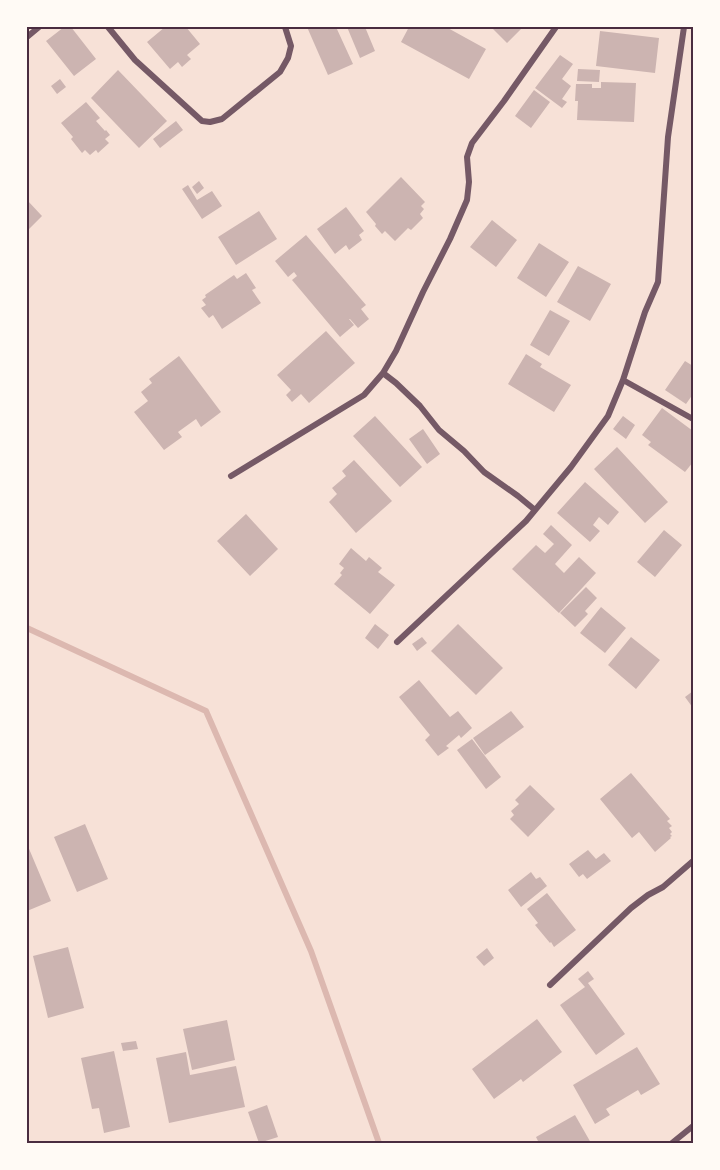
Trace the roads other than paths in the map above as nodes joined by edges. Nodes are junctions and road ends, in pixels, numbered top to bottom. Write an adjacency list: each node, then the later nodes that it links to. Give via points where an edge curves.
1 (39, 27): 6 (street)
2 (108, 27): 3 (street, via 135,60 202,121 210,122 222,118 280,72 291,46)
3 (285, 27)
4 (556, 27): 7 (street, via 472,143 467,157 467,200)
5 (684, 27): 8 (street, via 669,138 658,282)
6 (27, 37)
7 (383, 373): 10 (street, via 363,395); 11 (street, via 484,472)
8 (623, 380): 9 (street); 11 (street, via 608,416)
9 (693, 419)
10 (231, 476)
11 (535, 510): 12 (street)
12 (397, 642)
13 (693, 861): 14 (street, via 631,908)
14 (550, 985)
15 (693, 1126): 16 (street)
16 (672, 1143)

